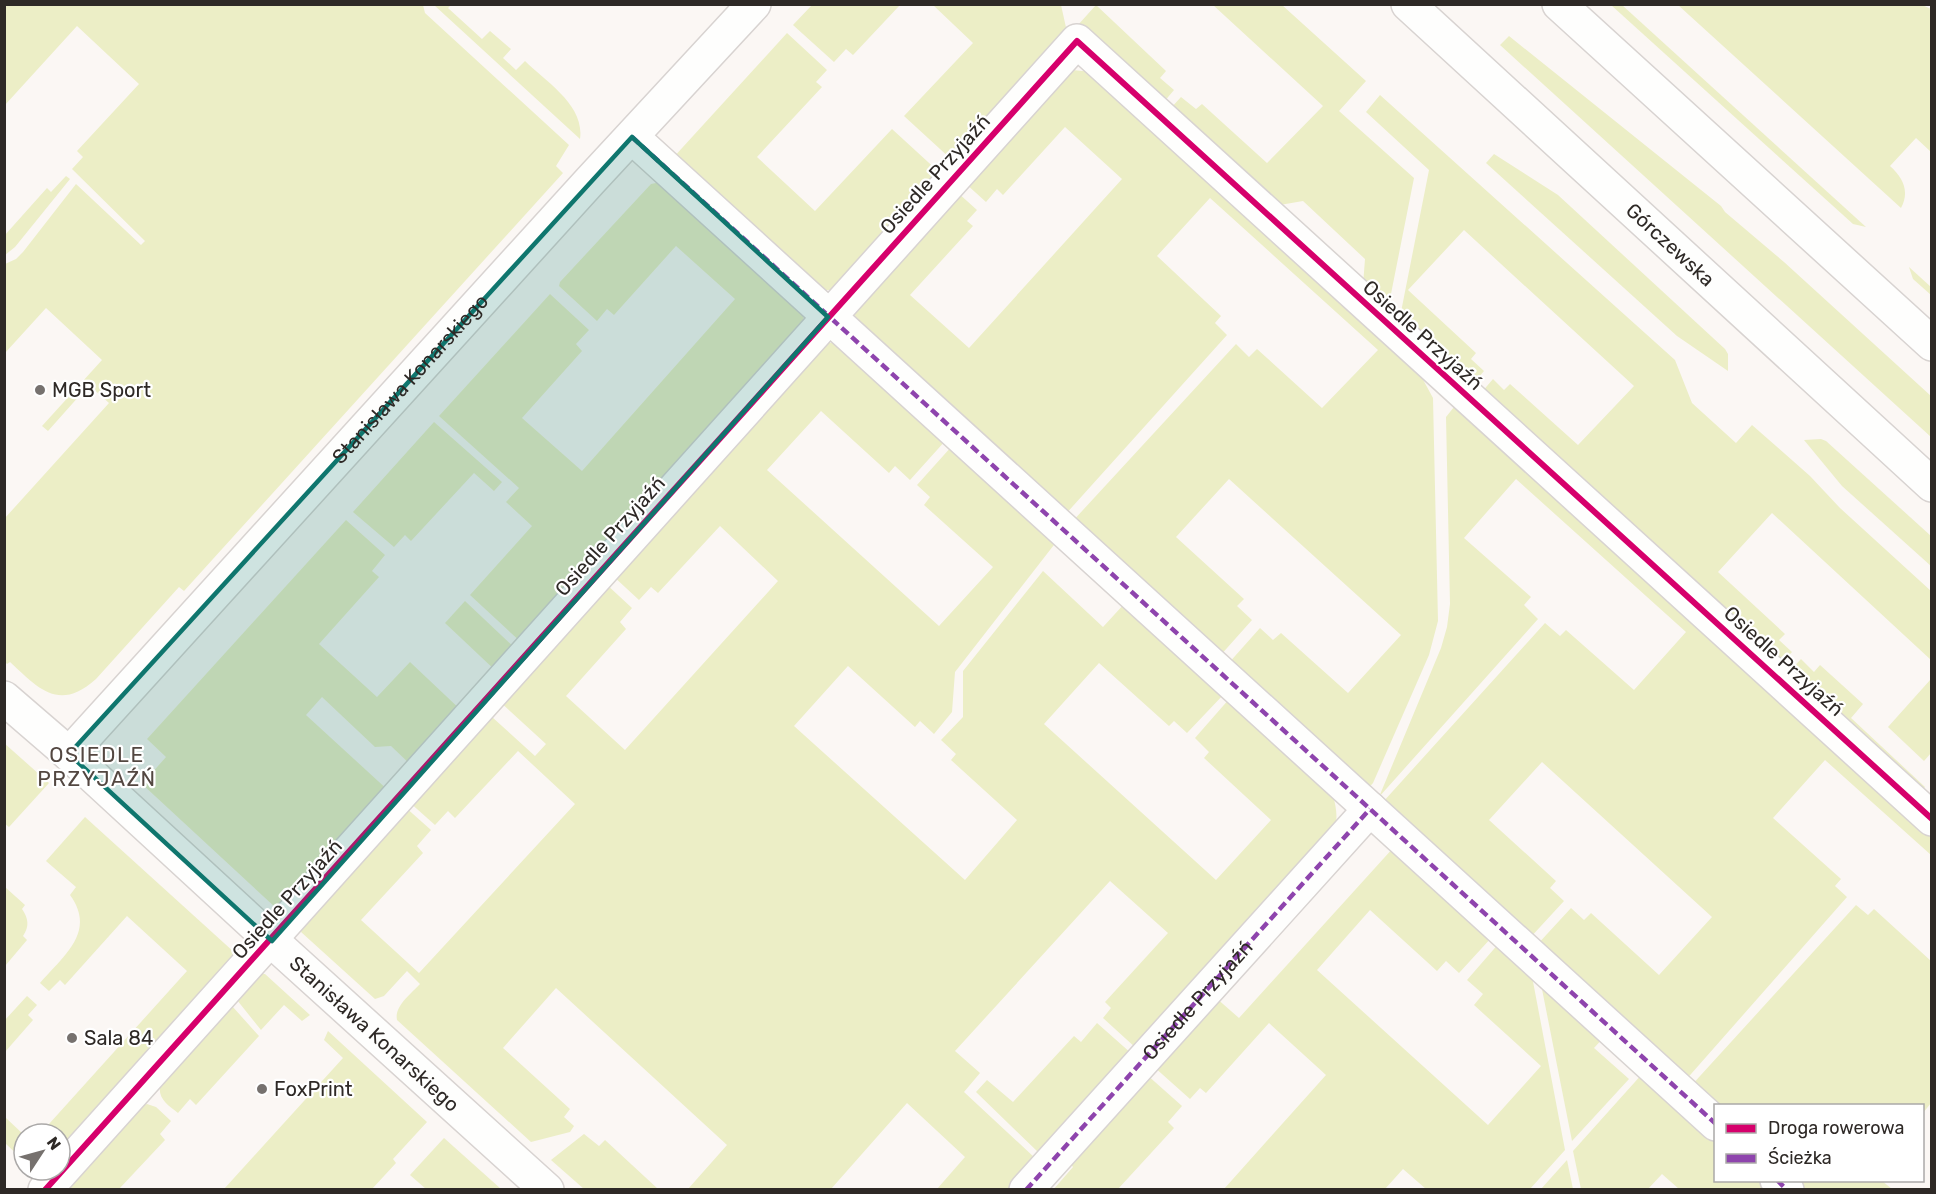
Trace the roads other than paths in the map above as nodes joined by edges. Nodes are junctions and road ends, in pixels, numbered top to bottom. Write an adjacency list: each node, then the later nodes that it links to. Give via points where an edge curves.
1 (754, 4): 4 (street, Stanisława Konarskiego)
2 (1408, 4): 7 (street, Górczewska)
3 (1559, 4): 6 (street)
4 (632, 137): 5 (street); 9 (street, Stanisława Konarskiego)
5 (828, 317): 10 (street); 11 (street, Osiedle Przyjaźń, via 1077,41); 12 (street, Osiedle Przyjaźń)
6 (1932, 344)
7 (1932, 485)
8 (4, 698): 9 (street, Stanisława Konarskiego)
9 (69, 754): 12 (street, Stanisława Konarskiego)
10 (1370, 809): 13 (street); 16 (street, Osiedle Przyjaźń)
11 (1932, 819)
12 (272, 941): 14 (street, Osiedle Przyjaźń); 15 (street, Stanisława Konarskiego)
13 (1714, 1122)
14 (45, 1190)
15 (547, 1190)
16 (1026, 1190)

